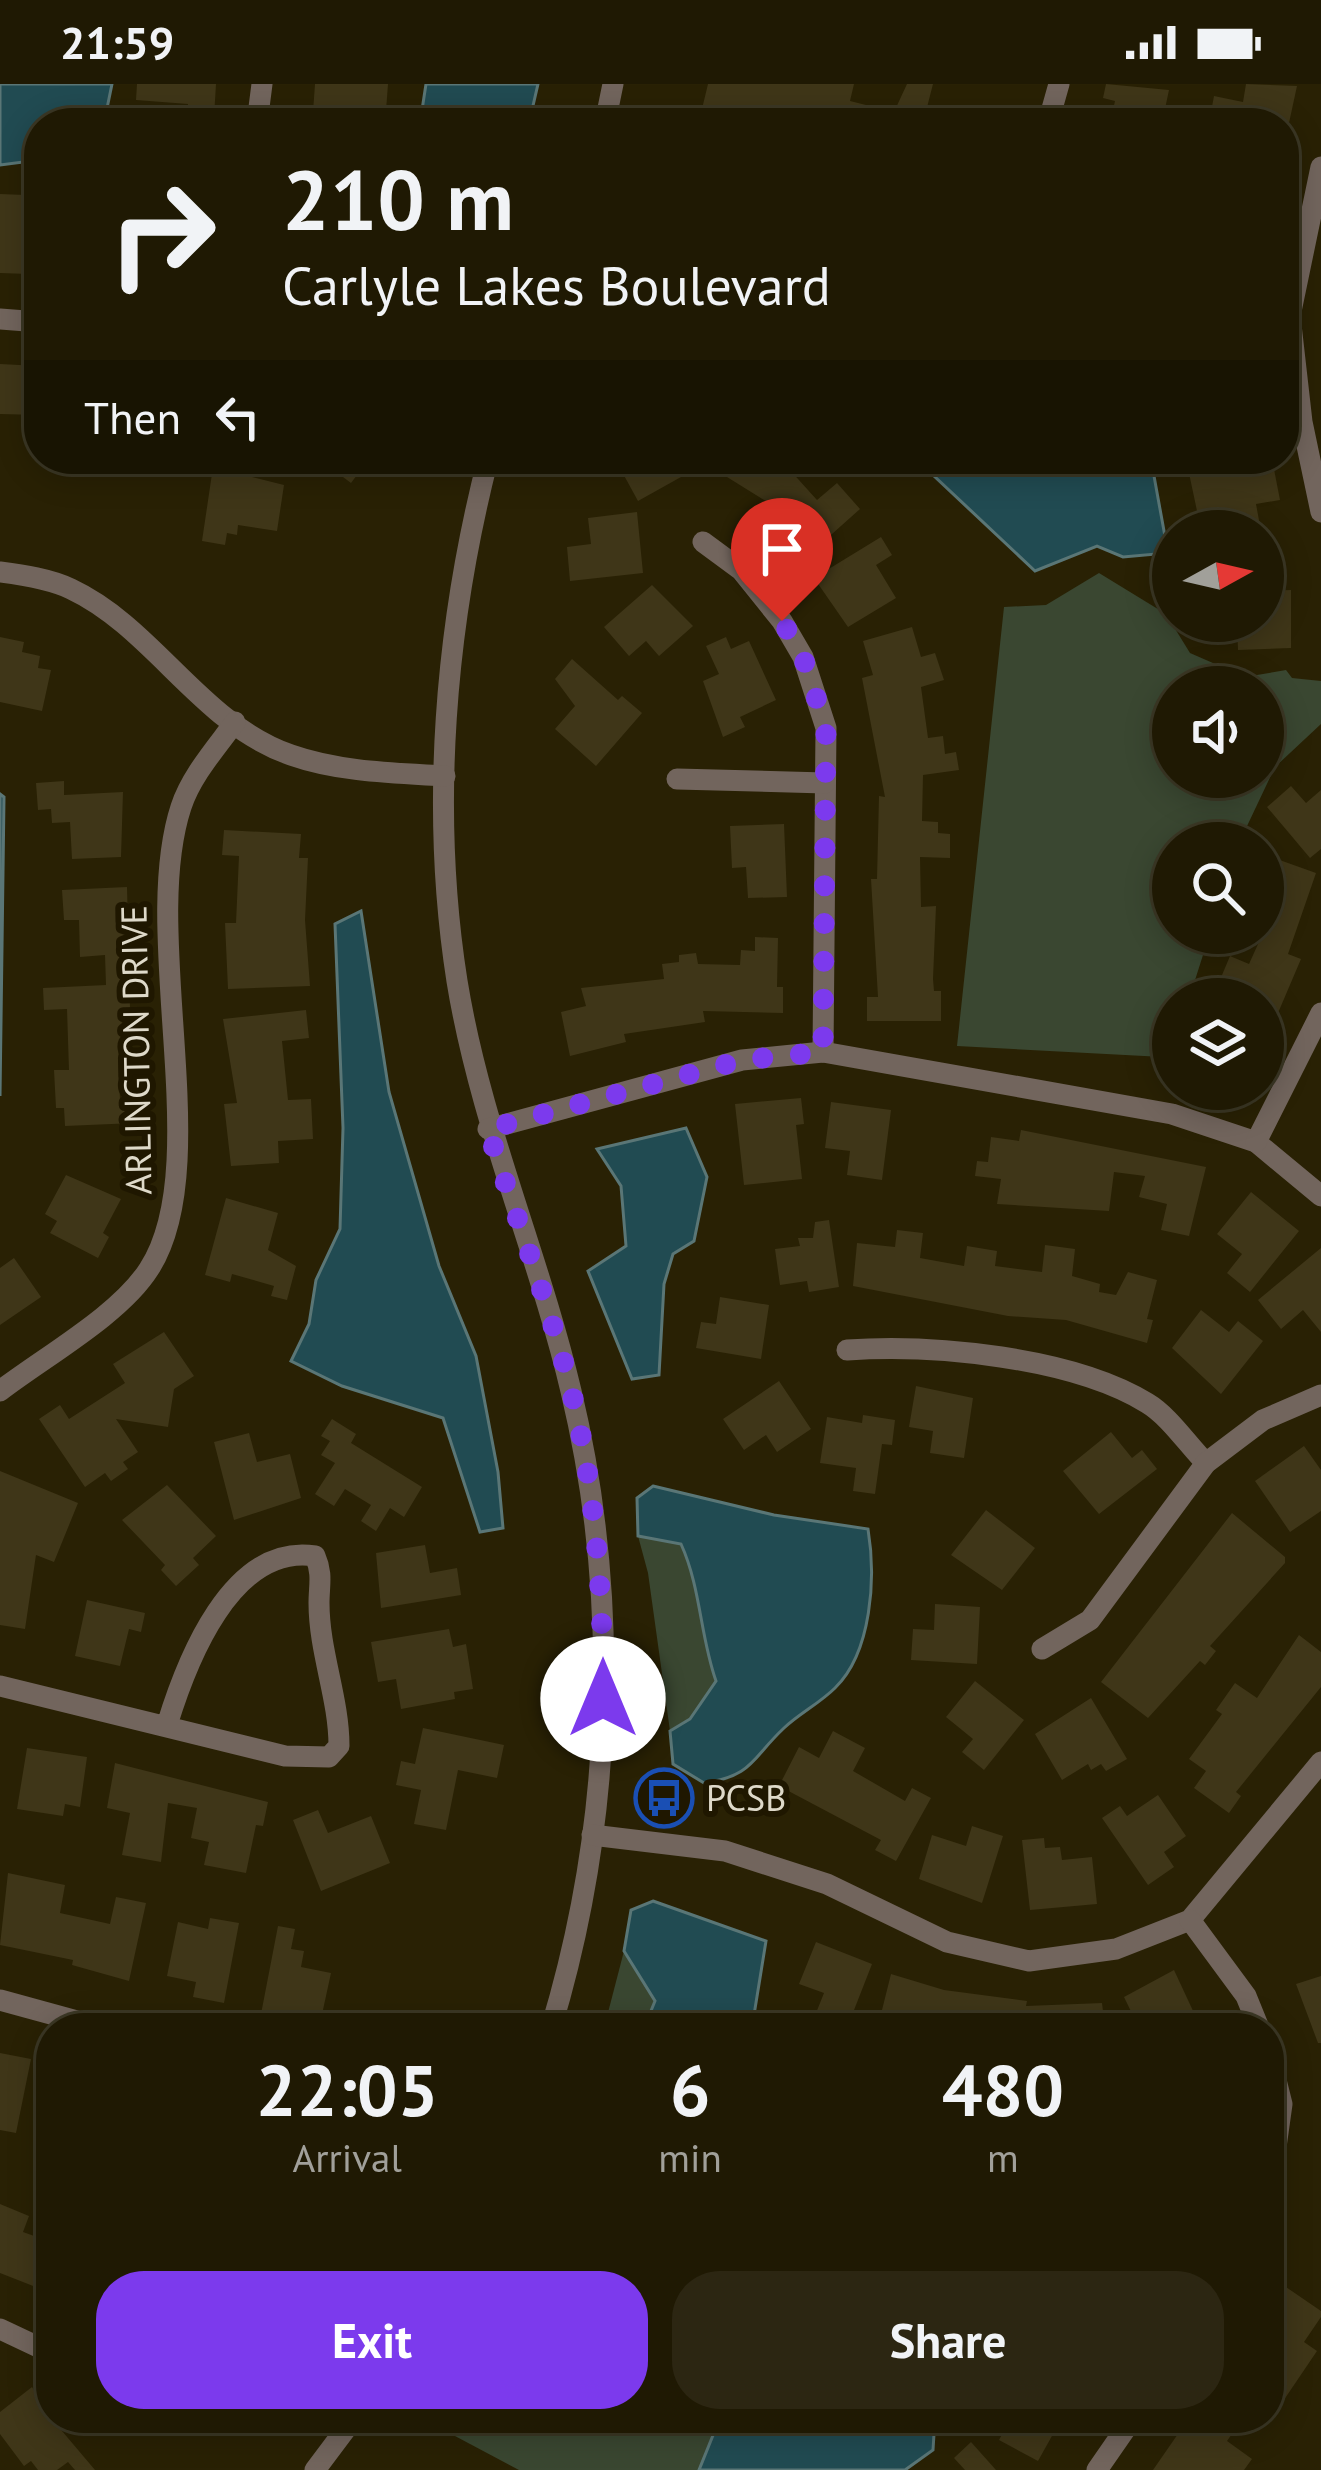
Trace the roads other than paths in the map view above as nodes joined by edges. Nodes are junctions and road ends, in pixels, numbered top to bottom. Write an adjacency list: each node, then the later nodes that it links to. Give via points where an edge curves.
1 (1321, 166): 2 (street)
2 (1299, 251)
3 (1299, 395): 5 (street)
4 (485, 474): 9 (street, via 454,639)
5 (1321, 512)
6 (703, 542): 11 (street, via 741,570 803,657 826,728)
7 (0, 572): 8 (street, via 71,589)
8 (235, 722): 9 (street, via 288,754); 18 (street, ARLINGTON DRIVE, via 183,800 167,875 176,1176 166,1231 148,1271 112,1306)
9 (446, 776): 14 (street, via 451,933)
10 (676, 779): 11 (street)
11 (825, 783): 13 (street)
12 (1321, 1013): 15 (street)
13 (823, 1052): 14 (street, via 742,1060); 15 (street, via 1172,1114)
14 (488, 1129): 25 (street, via 556,1337 589,1477 604,1641)
15 (1256, 1142): 16 (street)
16 (1321, 1196)
17 (847, 1350): 20 (street, via 904,1346 1074,1373 1149,1404)
18 (0, 1391)
19 (1321, 1394): 20 (street, via 1263,1420)
20 (1206, 1463): 21 (street, via 1090,1621)
21 (1042, 1649)
22 (0, 1686): 23 (street)
23 (167, 1725): 23 (street, via 205,1626 256,1573 315,1556 339,1746 329,1757 308,1759)
24 (1321, 1762): 26 (street)
25 (592, 1835): 26 (street, via 725,1851 827,1884 946,1942 1029,1961 1115,1949); 29 (street)
26 (1190, 1920): 30 (street)
27 (0, 2000): 28 (street)
28 (47, 2013)
29 (554, 2013)
30 (1253, 2013)
31 (0, 2329): 32 (street)
32 (36, 2346)
33 (343, 2433): 35 (street)
34 (1123, 2433): 36 (street)
35 (315, 2470)
36 (1097, 2470)

